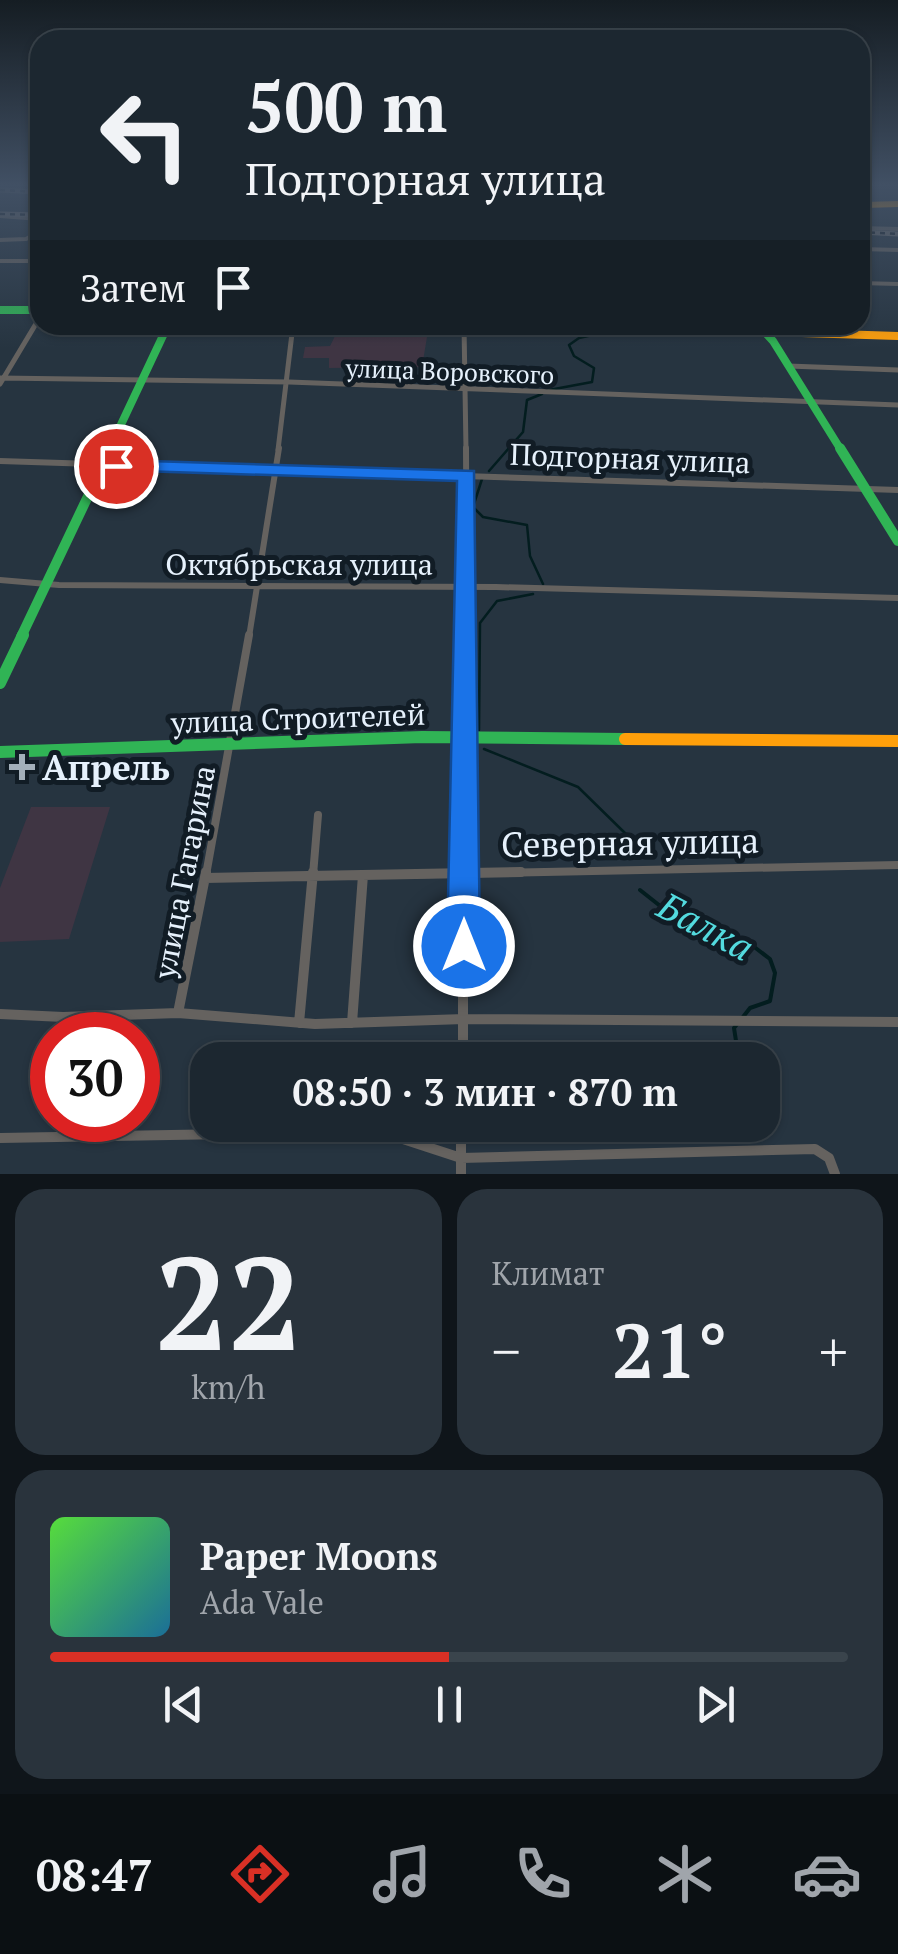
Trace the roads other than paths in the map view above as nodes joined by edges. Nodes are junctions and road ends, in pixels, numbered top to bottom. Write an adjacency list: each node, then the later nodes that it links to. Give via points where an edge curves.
1 (26, 239): 2 (street)
2 (0, 240)
3 (870, 249): 4 (street)
4 (898, 250)
5 (0, 261): 6 (street)
6 (30, 261)
7 (870, 283): 8 (street)
8 (898, 284)
9 (0, 310): 10 (street)
10 (30, 313)
11 (30, 331): 21 (street)
12 (163, 335): 20 (street)
13 (292, 335): 22 (street, улица Гагарина)
14 (465, 335): 23 (street)
15 (765, 335): 18 (street)
16 (870, 335): 17 (street)
17 (898, 336)
18 (788, 366): 19 (street); 24 (street)
19 (898, 370)
20 (142, 379): 21 (street, улица Воровского); 22 (street, улица Воровского); 27 (street)
21 (1, 380)
22 (288, 382): 23 (street, улица Воровского); 28 (street, улица Гагарина)
23 (468, 390): 24 (street, улица Воровского); 29 (street)
24 (809, 402): 25 (street, улица Воровского); 30 (street)
25 (898, 405)
26 (0, 461): 27 (street, Подгорная улица)
27 (101, 466): 28 (street, Подгорная улица); 34 (street)
28 (274, 470): 29 (street, Подгорная улица); 35 (street, улица Гагарина)
29 (467, 475): 30 (street, Подгорная улица); 36 (street)
30 (864, 489): 31 (street, Подгорная улица); 32 (street)
31 (898, 490)
32 (898, 541)
33 (0, 580): 34 (street, Октябрьская улица)
34 (48, 581): 35 (street, Октябрьская улица); 38 (street)
35 (255, 586): 36 (street, Октябрьская улица); 41 (street, улица Гагарина)
36 (468, 586): 37 (street, Октябрьская улица); 39 (street)
37 (898, 598)
38 (0, 683)
39 (463, 739): 40 (street, улица Строителей); 41 (street, улица Строителей); 45 (street)
40 (898, 741)
41 (232, 745): 42 (street, улица Строителей); 48 (street, улица Гагарина)
42 (0, 752)
43 (318, 815): 46 (street)
44 (898, 865): 45 (street, Северная улица)
45 (463, 872): 47 (street, Северная улица); 51 (street)
46 (312, 874): 47 (street, Северная улица); 48 (street, Северная улица); 53 (street)
47 (363, 875): 54 (street)
48 (205, 878): 49 (street, улица Гагарина)
49 (178, 1012): 50 (street); 53 (street)
50 (0, 1014)
51 (464, 1019): 52 (street); 54 (street); 55 (street)
52 (898, 1022)
53 (300, 1023): 54 (street)
54 (352, 1023)
55 (463, 1042)
56 (0, 1138): 58 (street, via 306,1131 388,1139)
57 (461, 1142): 58 (street)
58 (461, 1158): 59 (street); 60 (street, via 815,1149 829,1158)
59 (460, 1174)
60 (835, 1174)

